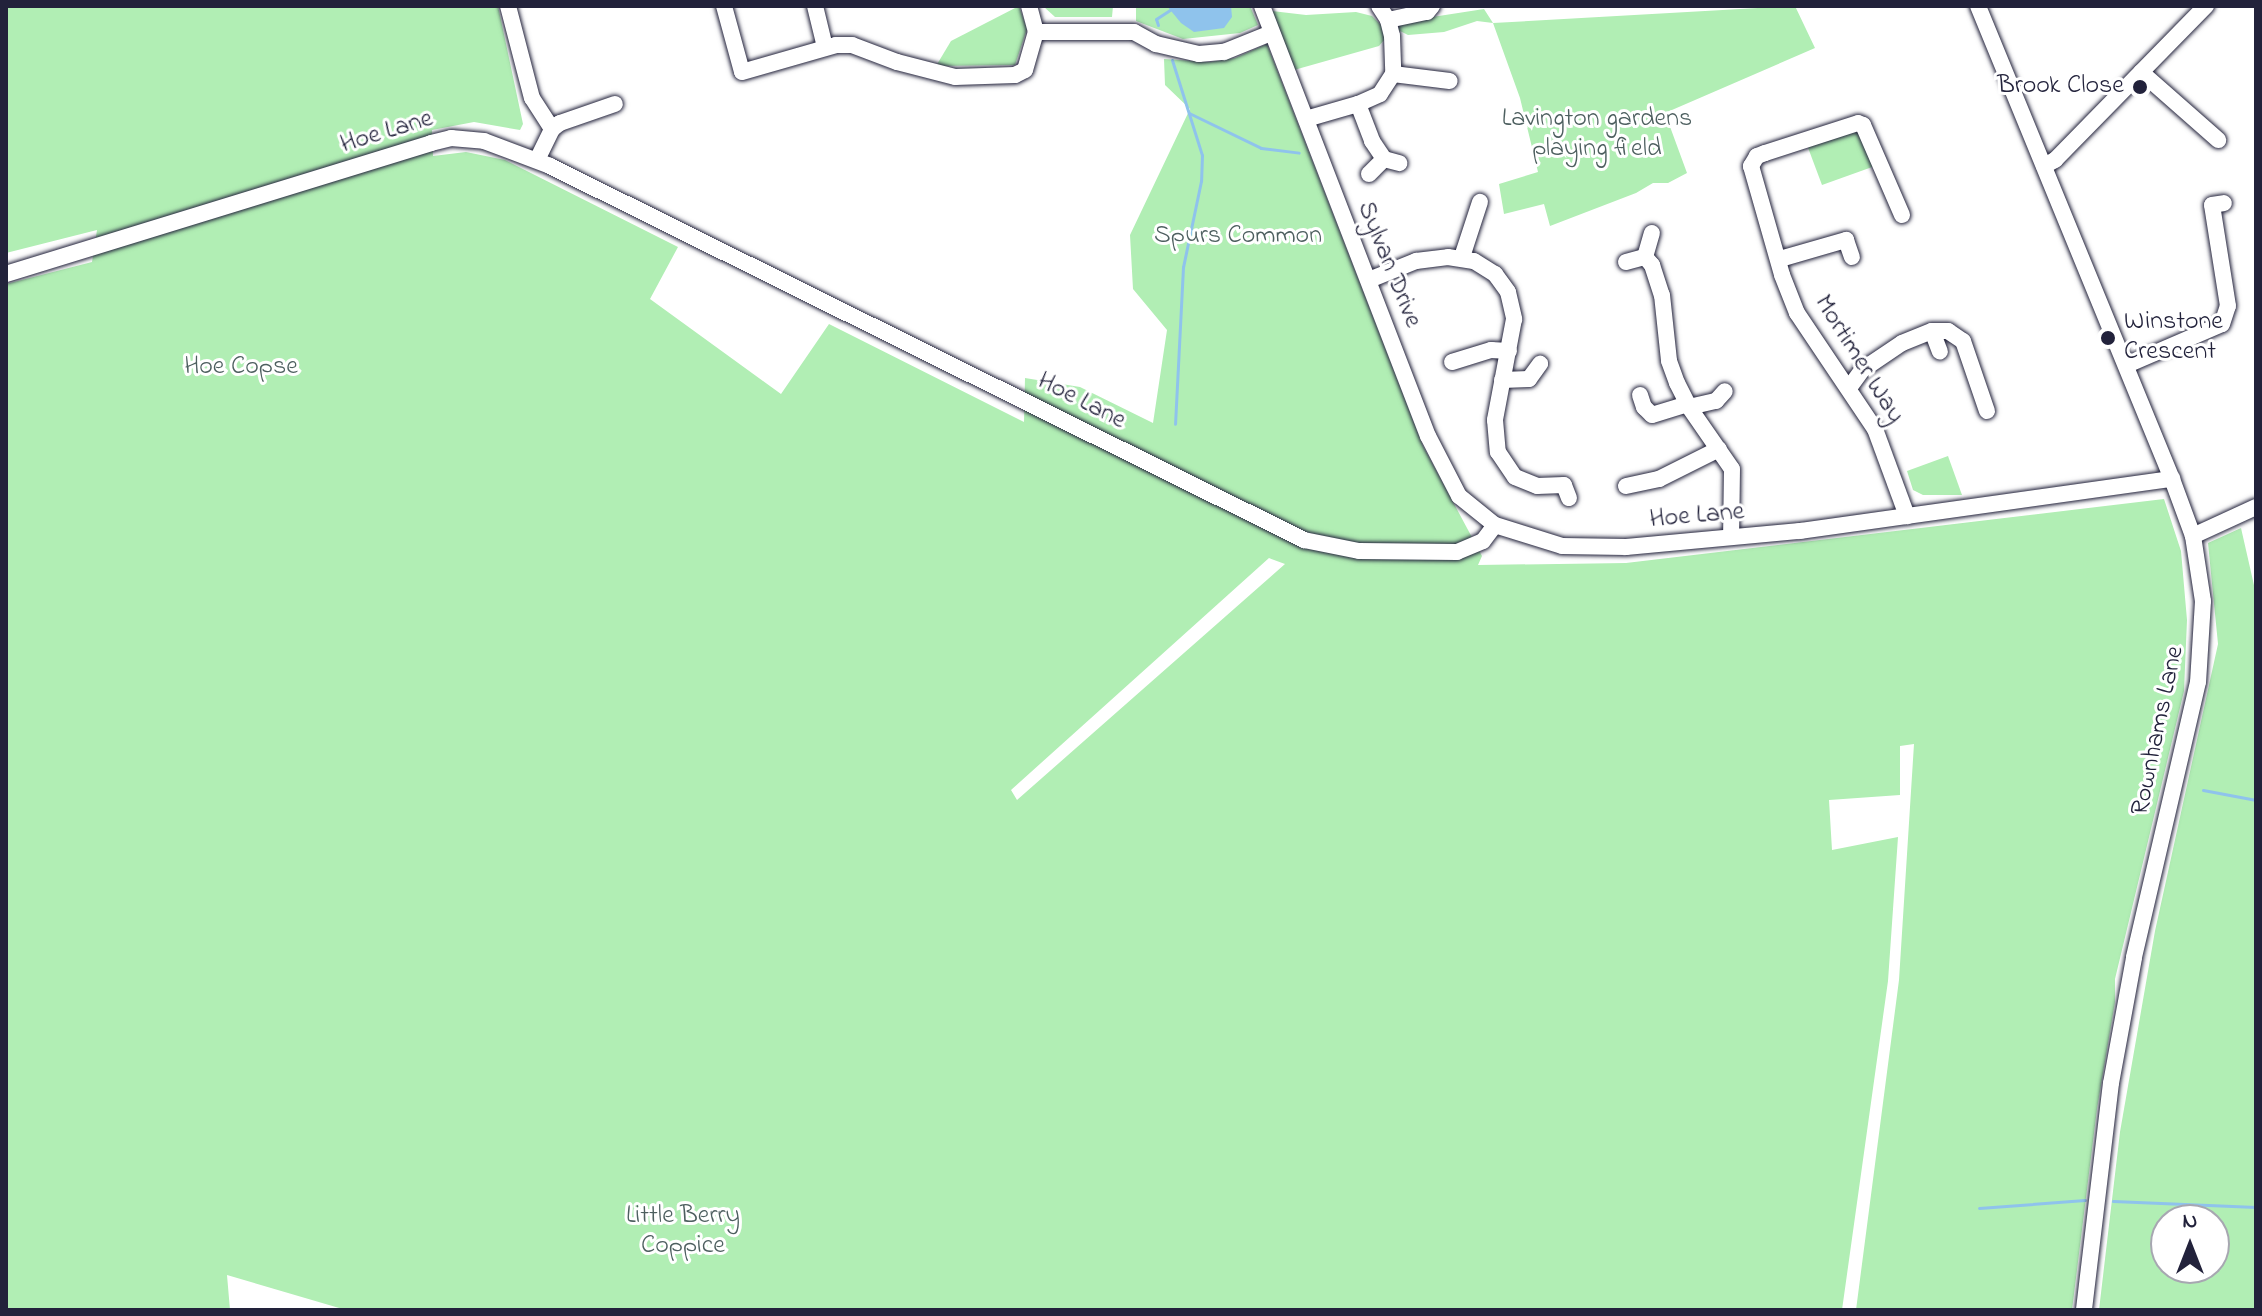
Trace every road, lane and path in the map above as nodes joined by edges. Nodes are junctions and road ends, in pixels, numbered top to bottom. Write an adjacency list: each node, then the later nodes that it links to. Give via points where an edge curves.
1 (508, 6): 19 (street, via 532,98)
2 (724, 6): 12 (street, via 742,72)
3 (815, 6): 12 (street)
4 (1029, 6): 10 (street)
5 (1262, 6): 11 (street, Sylvan Drive)
6 (1432, 6): 9 (street, via 1427,12)
7 (1978, 6): 22 (street, Rownhams Lane)
8 (2206, 6): 13 (street)
9 (1384, 13): 14 (street, via 1394,47)
10 (1036, 32): 11 (street, via 1134,32 1166,48 1199,54 1224,52); 12 (street, via 1031,58 1015,75 936,74 852,45)
11 (1271, 33): 18 (street, Sylvan Drive)
12 (825, 47)
13 (2141, 72): 20 (street); 22 (street)
14 (1393, 74): 15 (street); 17 (street, via 1380,94)
15 (1450, 81)
16 (615, 104): 19 (street)
17 (1358, 104): 18 (street); 23 (street, via 1372,141 1392,161)
18 (1306, 119): 34 (street, Sylvan Drive)
19 (552, 129): 21 (street)
20 (2218, 140)
21 (537, 160): 33 (street, Hoe Lane, via 484,141 451,138); 53 (street, Hoe Lane, via 1304,540 1359,551 1457,552 1483,541)
22 (2044, 166): 39 (street, Rownhams Lane)
23 (1369, 174)
24 (1480, 202): 28 (street)
25 (2212, 205): 39 (street, via 2226,316 2213,330)
26 (1902, 215): 31 (street, Mortimer Way, via 1863,125 1854,123 1765,153 1751,166)
27 (1652, 233): 29 (street)
28 (1462, 257): 34 (street, via 1416,261); 36 (street, via 1495,274 1508,292 1514,319)
29 (1645, 257): 32 (street); 45 (street, via 1662,295 1669,361)
30 (1852, 257): 31 (street, via 1846,240)
31 (1780, 259): 42 (street, Mortimer Way, via 1808,332)
32 (1626, 262)
33 (6, 274)
34 (1369, 280): 53 (street, Sylvan Drive, via 1428,436 1459,496)
35 (1932, 331): 37 (street); 42 (street, via 1884,354); 46 (street, via 1952,332 1963,341)
36 (1509, 351): 38 (street, via 1491,350); 41 (street)
37 (1940, 352)
38 (1452, 362)
39 (2127, 365): 48 (street, Rownhams Lane)
40 (1539, 376): 41 (street)
41 (1502, 380): 49 (street, via 1494,430 1504,464 1525,483)
42 (1849, 388): 52 (street, Mortimer Way, via 1879,436)
43 (1725, 391): 45 (street, via 1716,401)
44 (1640, 395): 45 (street, via 1652,415)
45 (1688, 406): 47 (street)
46 (1987, 411)
47 (1719, 449): 50 (street, via 1667,464 1659,479); 55 (street, via 1732,469)
48 (2172, 479): 52 (street, Hoe Lane); 54 (street, Rownhams Lane)
49 (1565, 484)
50 (1626, 486)
51 (2256, 507): 54 (street)
52 (1907, 516): 55 (street, Hoe Lane)
53 (1495, 525): 55 (street, Hoe Lane, via 1548,543 1601,549)
54 (2193, 536): 56 (street, Rownhams Lane, via 2203,601 2200,664 2122,1023)
55 (1731, 537)
56 (2084, 1310)

